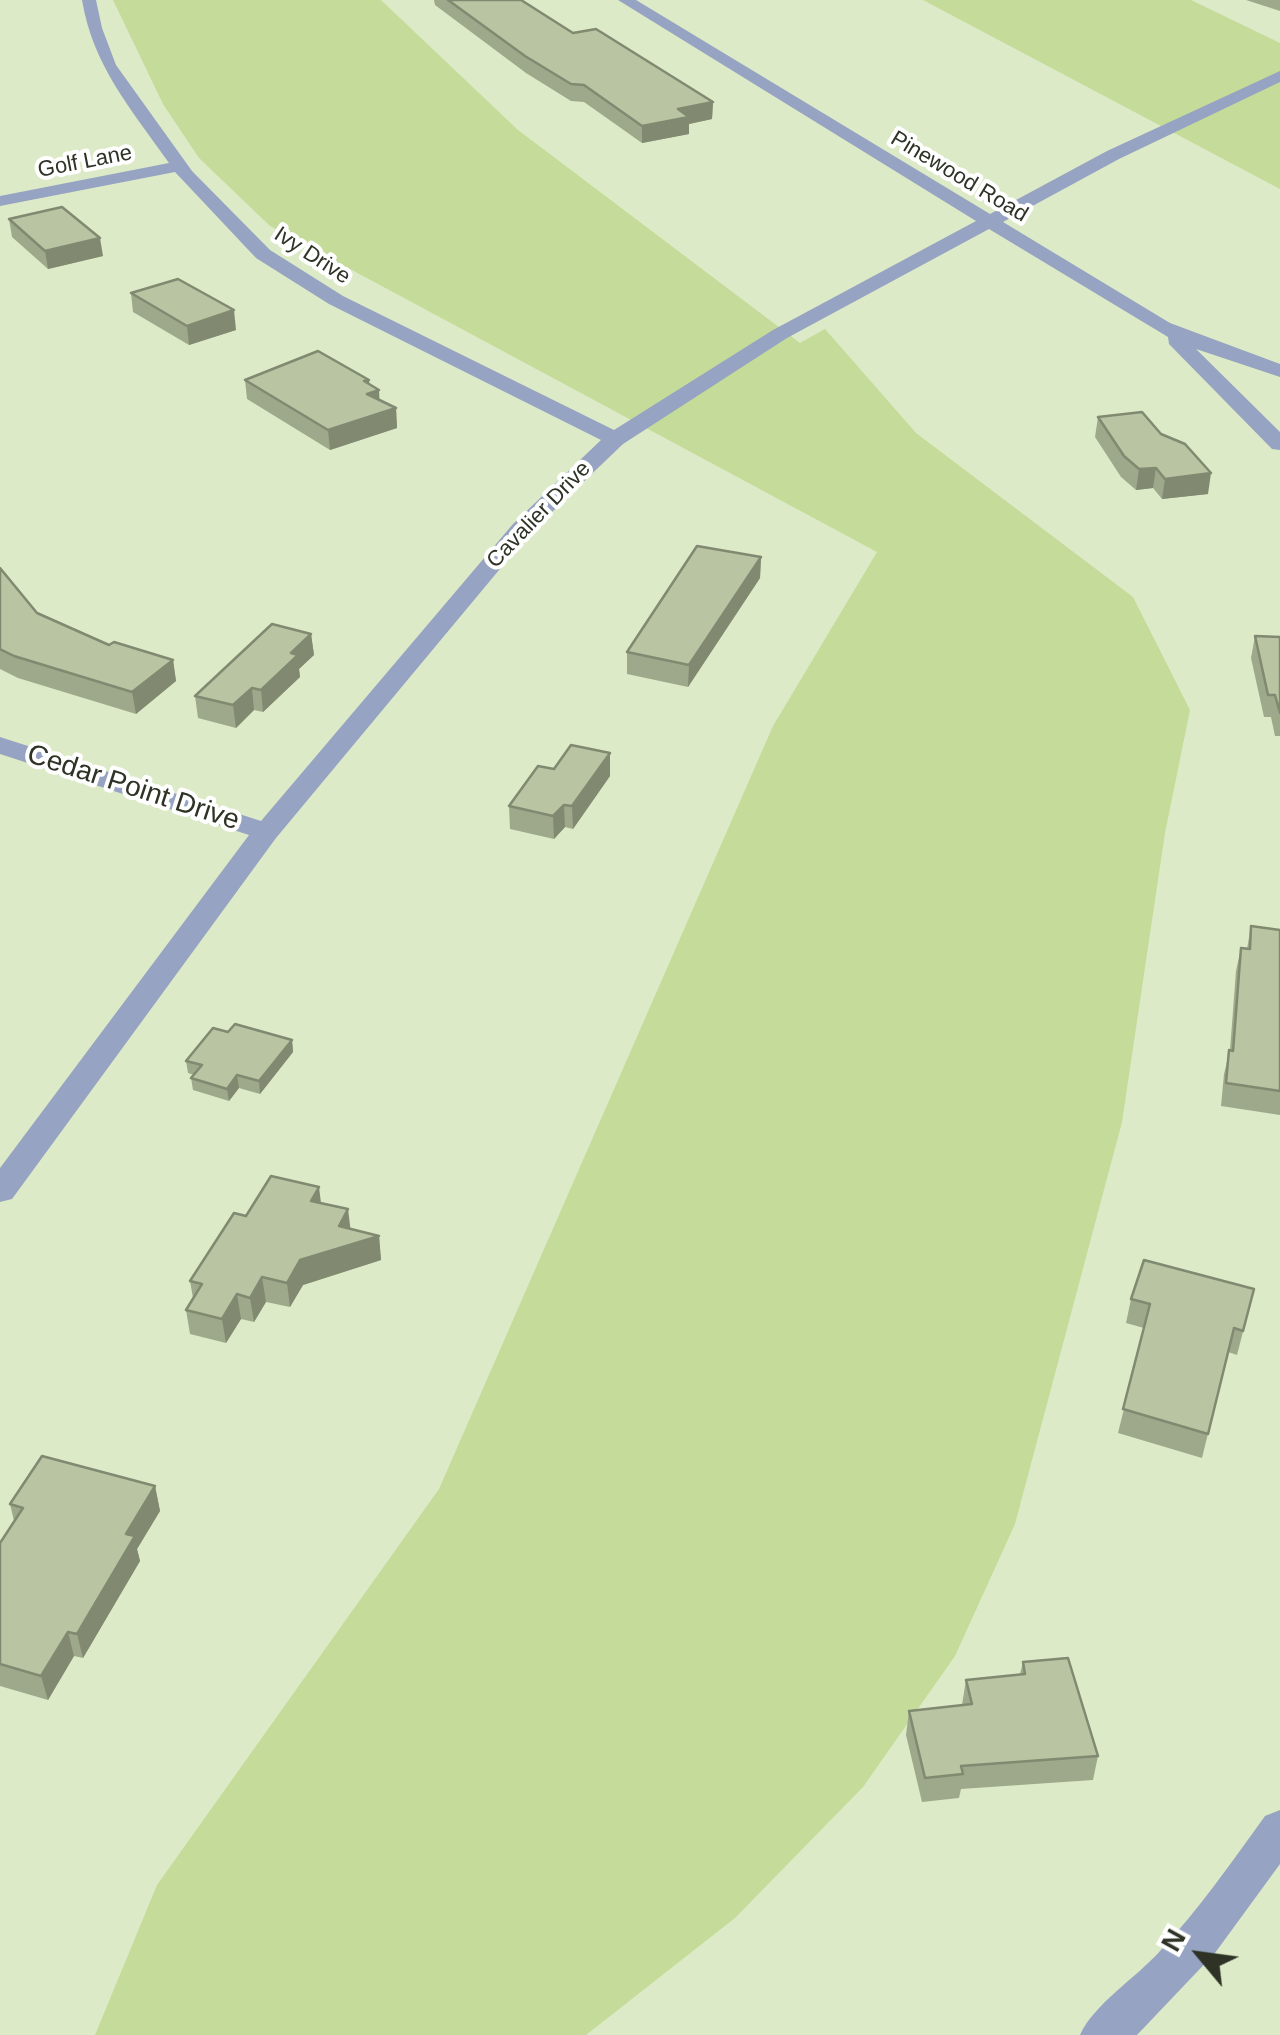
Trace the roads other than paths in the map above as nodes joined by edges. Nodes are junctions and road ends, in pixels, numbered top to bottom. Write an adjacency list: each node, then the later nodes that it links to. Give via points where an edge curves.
1 (89, 0): 4 (street, Ivy Drive, via 108,65)
2 (625, 0): 6 (street, Pinewood Road)
3 (1280, 76): 6 (street, Cavalier Drive, via 1142,140)
4 (180, 166): 5 (street, Golf Lane); 9 (street, Ivy Drive, via 236,230 296,278)
5 (0, 201)
6 (991, 222): 7 (street, Pinewood Road); 9 (street, Cavalier Drive, via 780,334)
7 (1163, 327): 8 (street, Pinewood Road); 10 (street)
8 (1280, 371)
9 (614, 439): 12 (street, Cavalier Drive, via 522,528)
10 (1280, 444)
11 (0, 744): 12 (street, Cedar Point Drive)
12 (266, 832): 13 (street, Cavalier Drive)
13 (0, 1191)
14 (1280, 1829): 15 (street, via 1221,1916)
15 (1103, 2035)

